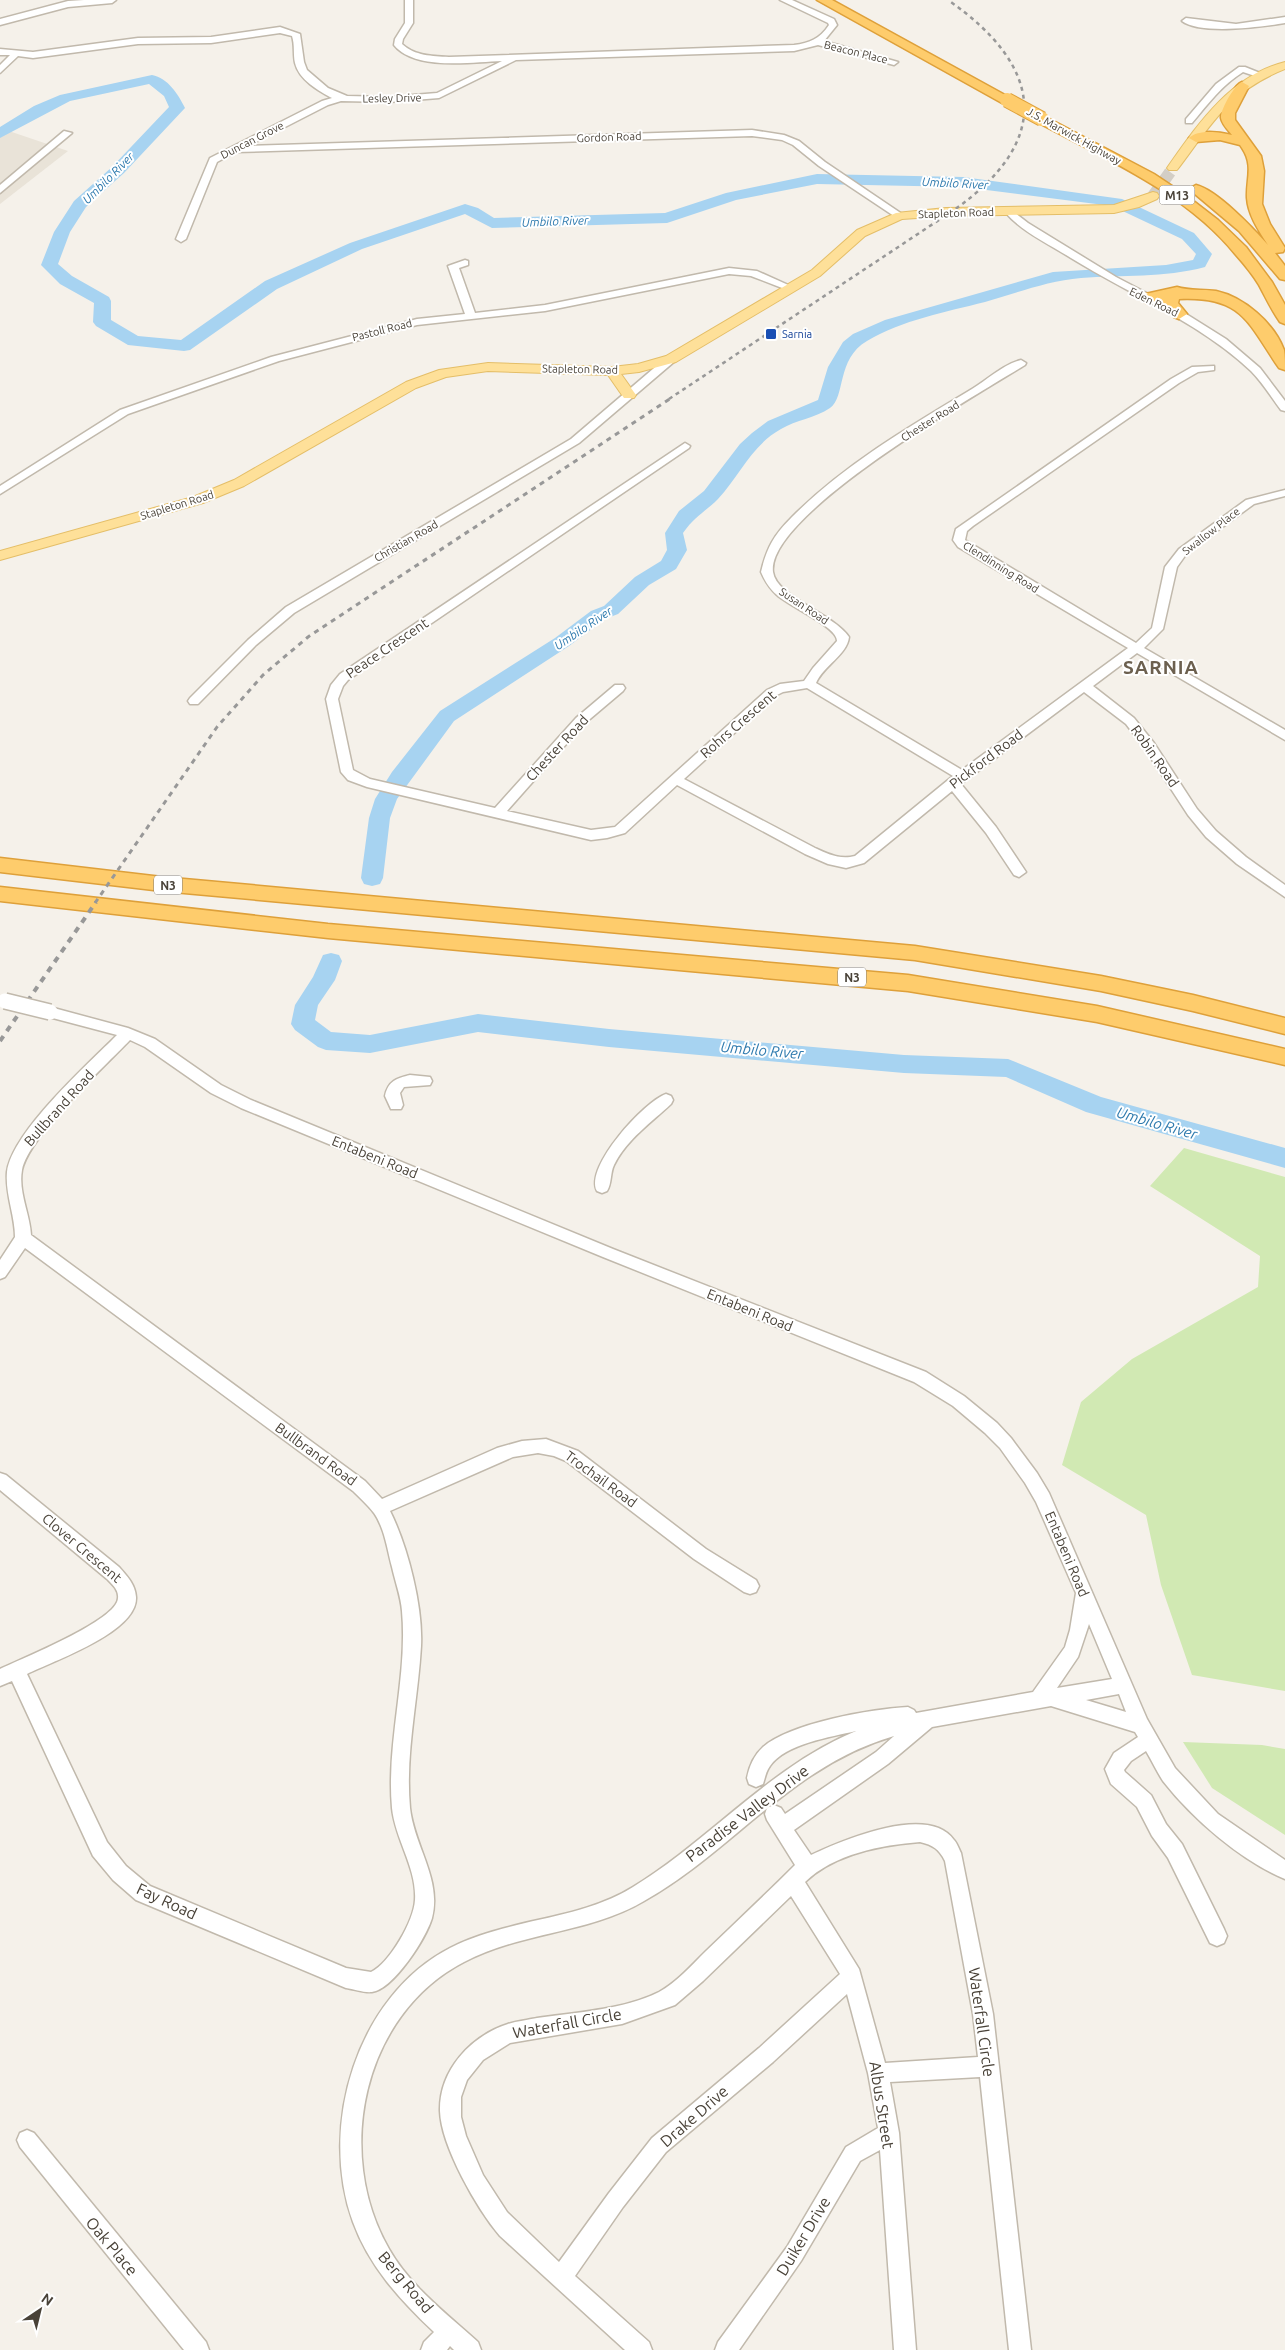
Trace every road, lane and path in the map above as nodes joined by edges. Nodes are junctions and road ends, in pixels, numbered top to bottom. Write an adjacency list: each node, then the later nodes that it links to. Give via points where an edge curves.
1 (112, 0): 8 (street, via 68,4)
2 (409, 0): 13 (street, via 409,23 399,39 401,49 433,59)
3 (784, 0): 9 (street, via 831,21 830,30)
4 (823, 0): 20 (highway, J.S. Marwick Highway / M13)
5 (849, 0): 20 (highway, J.S. Marwick Highway / M13)
6 (1285, 20): 7 (street, via 1242,27)
7 (1186, 21)
8 (0, 22)
9 (818, 42): 12 (street, Lesley Drive, via 794,48); 14 (street, Beacon Place)
10 (0, 52): 11 (street)
11 (15, 55): 17 (street); 21 (street, via 138,41 211,40 280,30 296,34 304,73)
12 (514, 58): 13 (street); 16 (street, Lesley Drive)
13 (479, 59): 16 (street, via 491,64)
14 (894, 62)
15 (1285, 65): 18 (main road)
16 (492, 68): 21 (street, Lesley Drive, via 444,93 427,98)
17 (0, 70)
18 (1260, 74): 19 (main road); 23 (street, via 1242,69 1230,76)
19 (1242, 86): 26 (main road, via 1224,102); 27 (highway, via 1228,113 1232,127)
20 (1007, 90): 22 (highway, J.S. Marwick Highway / M13, bridge)
21 (341, 98): 24 (street, Duncan Grove)
22 (1044, 112): 40 (highway, J.S. Marwick Highway / M13, via 1153,164 1200,192 1240,224); 46 (highway, J.S. Marwick Highway / M13, via 1168,188 1211,220 1250,259)
23 (1189, 121)
24 (282, 125): 28 (street, via 277,137); 29 (street, Duncan Grove)
25 (67, 133): 31 (street)
26 (1196, 138): 27 (highway, via 1220,136); 30 (main road)
27 (1244, 142): 38 (highway, via 1256,161 1254,195 1259,219)
28 (293, 146): 29 (street, Gordon Road); 35 (street, Gordon Road, via 752,133 796,143)
29 (234, 149): 37 (street, Duncan Grove, via 210,164)
30 (1173, 168)
31 (0, 190)
32 (1153, 196): 33 (main road, Stapleton Road, via 1114,208)
33 (1039, 211): 34 (main road, Stapleton Road); 36 (street, via 1031,221)
34 (1010, 212): 35 (main road, Stapleton Road); 36 (street, Eden Road)
35 (900, 216): 41 (main road, Stapleton Road, via 861,233 816,273)
36 (1038, 232): 43 (street, Eden Road)
37 (180, 239)
38 (1285, 262)
39 (465, 263): 45 (street, via 454,266)
40 (1285, 276)
41 (790, 288): 45 (street, Pastoll Road, via 753,273 730,271 554,306); 47 (main road, Stapleton Road)
42 (1177, 292): 43 (highway); 44 (highway, via 1170,304); 49 (highway, via 1218,296 1247,310 1270,338)
43 (1146, 298): 44 (street, Eden Road)
44 (1179, 314): 53 (street, Eden Road, via 1222,340 1238,354 1266,382)
45 (471, 315): 56 (street, Pastoll Road, via 395,326 298,352 124,412)
46 (1285, 319)
47 (670, 359): 51 (main road, Stapleton Road, via 640,368); 52 (street, Christian Road)
48 (1022, 363): 55 (street, Chester Road)
49 (1285, 365)
50 (1210, 368): 59 (street, Clendinning Road, via 1196,369 1175,381 969,524 958,535 962,545)
51 (612, 370): 52 (main road); 58 (main road, Stapleton Road, via 488,367 453,370 406,388 239,483 198,500)
52 (629, 395): 63 (street, Christian Road, via 596,426 557,452 290,610 262,632)
53 (1285, 408)
54 (685, 446): 67 (street, Peace Crescent, via 352,671 337,685 332,699 345,767 353,777)
55 (840, 480): 60 (street, Susan Road, via 778,540 766,564 778,590 833,626 844,639 838,650 818,667)
56 (0, 491)
57 (1285, 493): 59 (street, Swallow Place, via 1250,502 1183,551 1171,567 1157,629)
58 (0, 556)
59 (1137, 647): 61 (street, Pickford Road); 64 (street, Clendinning Road)
60 (809, 684): 65 (street, Rohrs Crescent, via 780,688 771,693); 66 (street)
61 (1084, 686): 66 (street, Pickford Road); 70 (street, Robin Road, via 1129,720 1214,838)
62 (619, 688): 67 (street, Chester Road, via 580,721)
63 (194, 701)
64 (1285, 736)
65 (674, 779): 66 (street, Pickford Road, via 810,851 834,862 846,863 869,853); 67 (street, Peace Crescent, via 620,830 607,834 591,835)
66 (958, 780): 69 (street)
67 (498, 813)
68 (0, 865): 73 (highway, N3, via 162,884 952,958 1116,985)
69 (1019, 872)
70 (1285, 892)
71 (0, 894): 75 (highway, N3, via 328,931 799,972 982,993 1102,1014)
72 (3, 1000): 74 (street, Entabeni Road, bridge)
73 (1285, 1026)
74 (128, 1033): 80 (street, Bullbrand Road, via 22,1150 15,1178 24,1223); 85 (street, Entabeni Road, via 150,1043 216,1089 246,1104 920,1377 953,1395 984,1419 1014,1450 1032,1478)
75 (1285, 1057)
76 (425, 1081): 78 (street, via 399,1083 392,1094)
77 (666, 1100): 79 (street, via 612,1155 601,1177)
78 (396, 1105)
79 (602, 1187)
80 (23, 1238): 81 (street); 83 (street, Bullbrand Road, via 359,1486)
81 (0, 1273)
82 (0, 1480): 86 (street, Clover Crescent, via 113,1572 128,1591 120,1614 99,1631)
83 (380, 1508): 84 (street, Trochail Road, via 503,1453 523,1446 543,1445 572,1456 700,1554); 96 (street, Bullbrand Road, via 391,1530 411,1610 412,1646 400,1753 401,1807 404,1829 422,1876 425,1898 422,1918 394,1966 372,1982)
84 (750, 1586)
85 (1084, 1593): 87 (street, Entabeni Road); 88 (street, via 1079,1630 1072,1651)
86 (8, 1674): 96 (street, Fay Road, via 100,1849 128,1882 143,1893)
87 (1124, 1686): 88 (street, Paradise Valley Drive); 90 (street, Entabeni Road)
88 (1043, 1699): 89 (street, Paradise Valley Drive); 90 (street)
89 (929, 1718): 91 (street, via 900,1716 797,1740 771,1752 759,1765); 93 (street, via 882,1758 777,1821); 97 (street, Paradise Valley Drive, via 883,1730 820,1759 761,1799 637,1895 599,1912 493,1941 457,1955 426,1975)
90 (1145, 1732): 92 (street, Entabeni Road, via 1169,1774 1211,1820); 94 (street, via 1116,1762 1114,1769 1118,1778 1144,1801 1158,1830 1175,1850)
91 (756, 1778)
92 (1285, 1870)
93 (800, 1873): 95 (street, Albus Street); 98 (street, Waterfall Circle, via 846,1848 892,1835 920,1833 936,1837 946,1845 956,1870 983,2014); 102 (street, Waterfall Circle, via 668,1998 622,2014 509,2033 476,2052 465,2066 454,2087 450,2109 453,2130 469,2168 483,2198 499,2220)
94 (1217, 1936)
95 (852, 1976): 99 (street, Albus Street); 102 (street, Drake Drive, via 766,2056 659,2145)
96 (346, 1978)
97 (398, 2005): 103 (street, Berg Road, via 364,2064 353,2099 349,2139 353,2184 365,2226 382,2259)
98 (989, 2066): 99 (street); 110 (street, Waterfall Circle)
99 (878, 2073): 100 (street, Albus Street)
100 (889, 2133): 108 (street, Duiker Drive, via 854,2154 794,2254); 109 (street, Albus Street)
101 (27, 2140): 104 (street, Oak Place)
102 (561, 2278): 107 (street, Waterfall Circle)
103 (450, 2331): 105 (street); 106 (street, Berg Road)
104 (198, 2350)
105 (432, 2350)
106 (470, 2350)
107 (641, 2350)
108 (726, 2350)
109 (905, 2350)
110 (1020, 2350)

